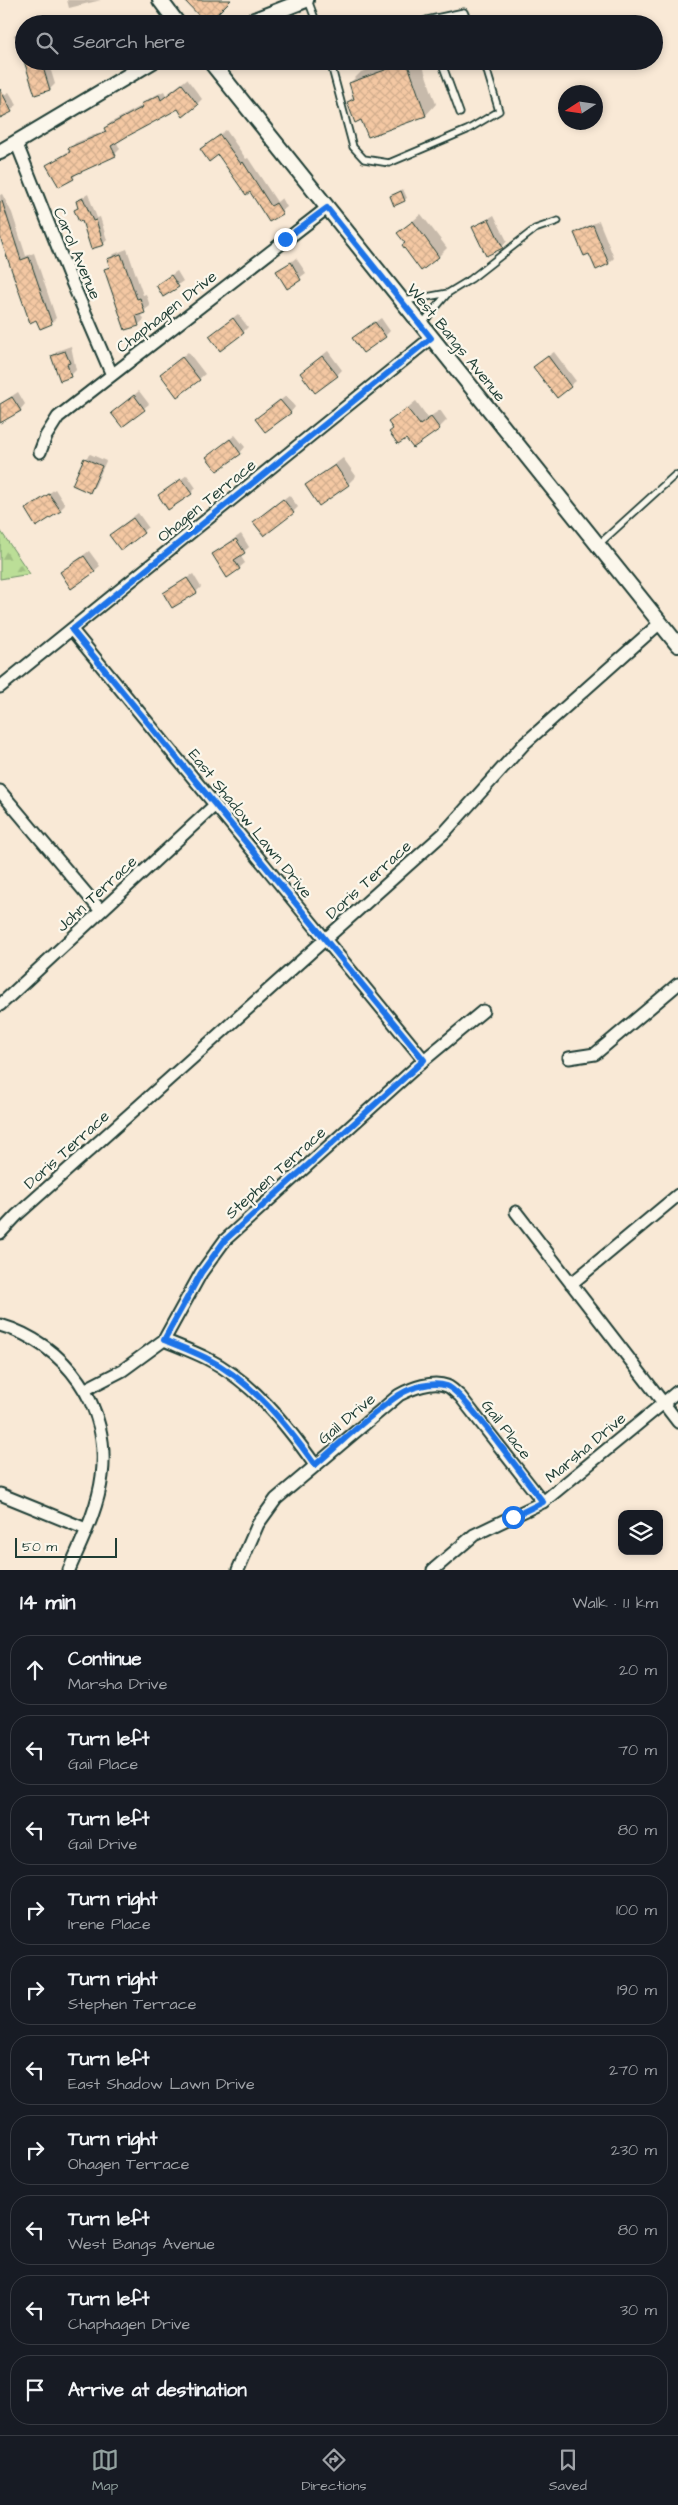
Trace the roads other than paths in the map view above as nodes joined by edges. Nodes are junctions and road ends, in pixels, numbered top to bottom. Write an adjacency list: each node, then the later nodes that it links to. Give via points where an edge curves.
1 (160, 0): 3 (street)
2 (307, 0): 4 (street); 5 (lane)
3 (171, 15)
4 (268, 15)
5 (313, 15)
6 (453, 15): 7 (lane, via 464,12)
7 (465, 15)
8 (138, 70): 14 (street)
9 (217, 70): 16 (street, West Bangs Avenue)
10 (332, 70): 12 (lane, via 353,147 364,159 389,163 467,130 499,111)
11 (444, 70): 13 (lane)
12 (487, 70)
13 (460, 113)
14 (16, 142): 15 (street); 22 (street, Carol Avenue)
15 (0, 152)
16 (327, 208): 19 (street, West Bangs Avenue); 22 (street, Chaphagen Drive)
17 (558, 220): 18 (lane, via 535,228 471,279)
18 (448, 293): 19 (lane); 20 (lane)
19 (403, 302): 20 (street, West Bangs Avenue)
20 (422, 325): 21 (street, West Bangs Avenue)
21 (431, 338): 25 (street, West Bangs Avenue); 27 (street, Ohagen Terrace)
22 (112, 375): 23 (street, Chaphagen Drive, via 54,421)
23 (40, 452)
24 (675, 474): 25 (lane)
25 (598, 545): 26 (street, West Bangs Avenue)
26 (660, 623): 28 (street, West Bangs Avenue); 33 (street, Doris Terrace, via 543,726 444,833)
27 (72, 630): 29 (street, Ohagen Terrace); 31 (street, East Shadow Lawn Drive)
28 (678, 645)
29 (0, 687)
30 (0, 791): 32 (street)
31 (215, 805): 32 (street, John Terrace); 33 (street, East Shadow Lawn Drive)
32 (101, 911): 35 (street, John Terrace)
33 (325, 939): 38 (street, East Shadow Lawn Drive); 41 (street, Doris Terrace)
34 (678, 984): 37 (street, via 595,1054)
35 (0, 1005)
36 (483, 1011): 38 (street, Stephen Terrace)
37 (569, 1058)
38 (424, 1060): 44 (street, Stephen Terrace, via 225,1240 201,1273)
39 (678, 1195): 42 (street)
40 (516, 1212): 42 (street)
41 (0, 1233)
42 (571, 1284): 48 (street)
43 (0, 1325): 46 (street, via 24,1334 54,1354)
44 (164, 1340): 46 (street, Stephen Terrace, via 123,1370); 50 (street, via 207,1359 241,1381 282,1421)
45 (439, 1384): 50 (street, Gail Drive, via 420,1386 399,1395); 52 (street, Gail Place, via 448,1386 469,1406)
46 (86, 1389): 53 (street, via 97,1418 103,1457 98,1500)
47 (678, 1391): 48 (street, Marsha Drive)
48 (663, 1403): 49 (street); 52 (street, Marsha Drive)
49 (678, 1422)
50 (315, 1465): 55 (street, Gail Drive, via 265,1512)
51 (0, 1494): 53 (street)
52 (543, 1502): 56 (street, Marsha Drive, via 474,1535)
53 (86, 1529): 54 (street)
54 (69, 1570)
55 (238, 1570)
56 (433, 1570)

